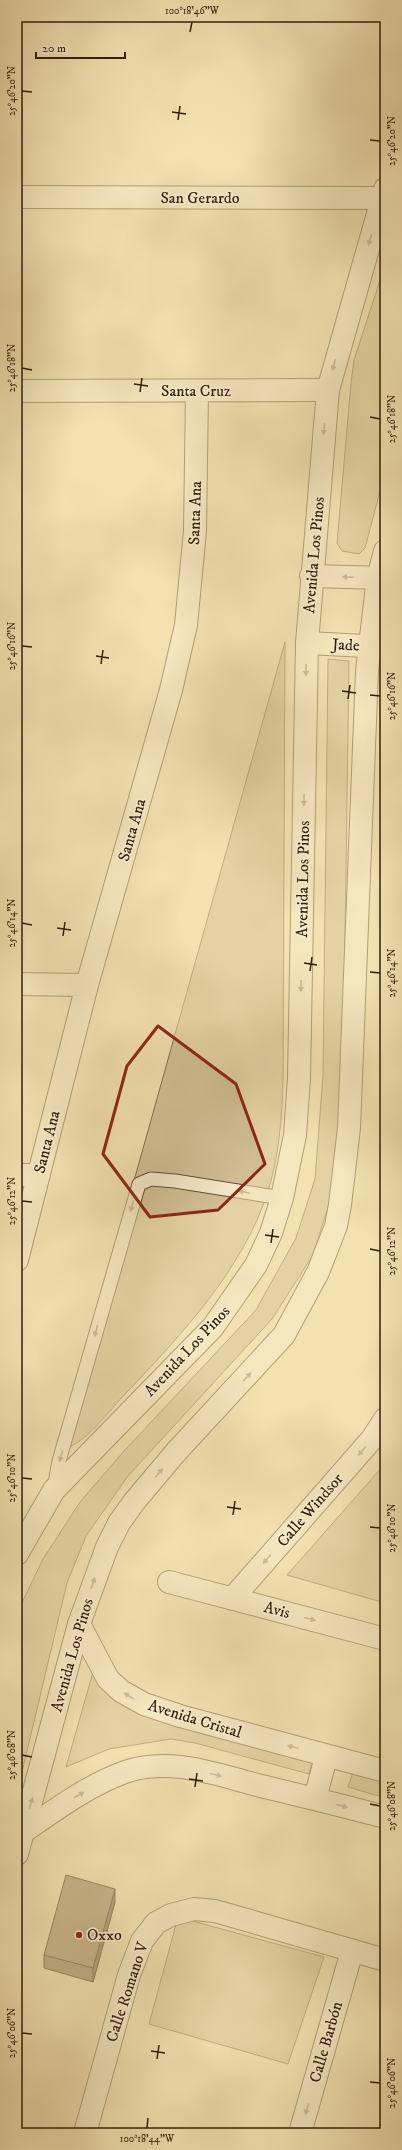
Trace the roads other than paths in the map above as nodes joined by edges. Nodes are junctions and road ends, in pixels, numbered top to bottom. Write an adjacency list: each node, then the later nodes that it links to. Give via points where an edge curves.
1 (384, 194): 2 (street, San Gerardo); 3 (street, Avenida Los Pinos, one-way to 3)
2 (17, 197)
3 (328, 390): 5 (street, Santa Cruz); 7 (street, Avenida Los Pinos, one-way to 7)
4 (17, 391): 5 (street, Santa Cruz)
5 (197, 392): 12 (street, Santa Ana, via 195,531 186,625 172,690)
6 (385, 551): 8 (street, Avenida Los Pinos)
7 (311, 576): 8 (street, one-way to 7); 9 (street, Avenida Los Pinos)
8 (382, 578): 10 (street, Avenida Los Pinos)
9 (307, 643): 10 (street, Jade); 15 (street, Avenida Los Pinos, one-way to 15, via 299,1078 295,1135)
10 (377, 647): 22 (street, Avenida Los Pinos, one-way to 10, via 102,1558 120,1523 134,1502 176,1452 284,1335 318,1272 336,1226 350,1128 367,671)
11 (17, 984): 12 (street)
12 (87, 986): 14 (street, Santa Ana)
13 (17, 1175): 14 (street)
14 (39, 1176): 16 (street, Santa Ana)
15 (282, 1198): 18 (street, Avenida Los Pinos, via 271,1233 256,1265 213,1327); 18 (lane, one-way to 18, via 175,1181 151,1179 139,1184 59,1461)
16 (17, 1260)
17 (385, 1419): 21 (street, Calle Windsor, one-way to 21, via 372,1439)
18 (54, 1490): 19 (street, Avenida Los Pinos)
19 (17, 1554)
20 (169, 1582): 21 (street, Avis)
21 (232, 1599): 23 (street, Avis, one-way to 23)
22 (79, 1624): 24 (street, Avenida Cristal, one-way to 22, via 156,1709 131,1697 108,1679); 28 (street, Avenida Los Pinos, one-way to 22)
23 (385, 1639)
24 (326, 1757): 25 (street, Avenida Cristal); 26 (street)
25 (385, 1771)
26 (315, 1799): 27 (street, one-way to 27); 28 (street, one-way to 26, via 98,1784 126,1772 153,1766 196,1770)
27 (385, 1817)
28 (23, 1832): 29 (street, Avenida Los Pinos)
29 (17, 1854)
30 (352, 1951): 31 (street, Calle Romano V); 32 (street, Calle Romano V, via 215,1911 194,1909 171,1915 156,1923 142,1940 129,1975); 33 (street, Calle Barbón, one-way to 33)
31 (385, 1960)
32 (85, 2133)
33 (300, 2133)

